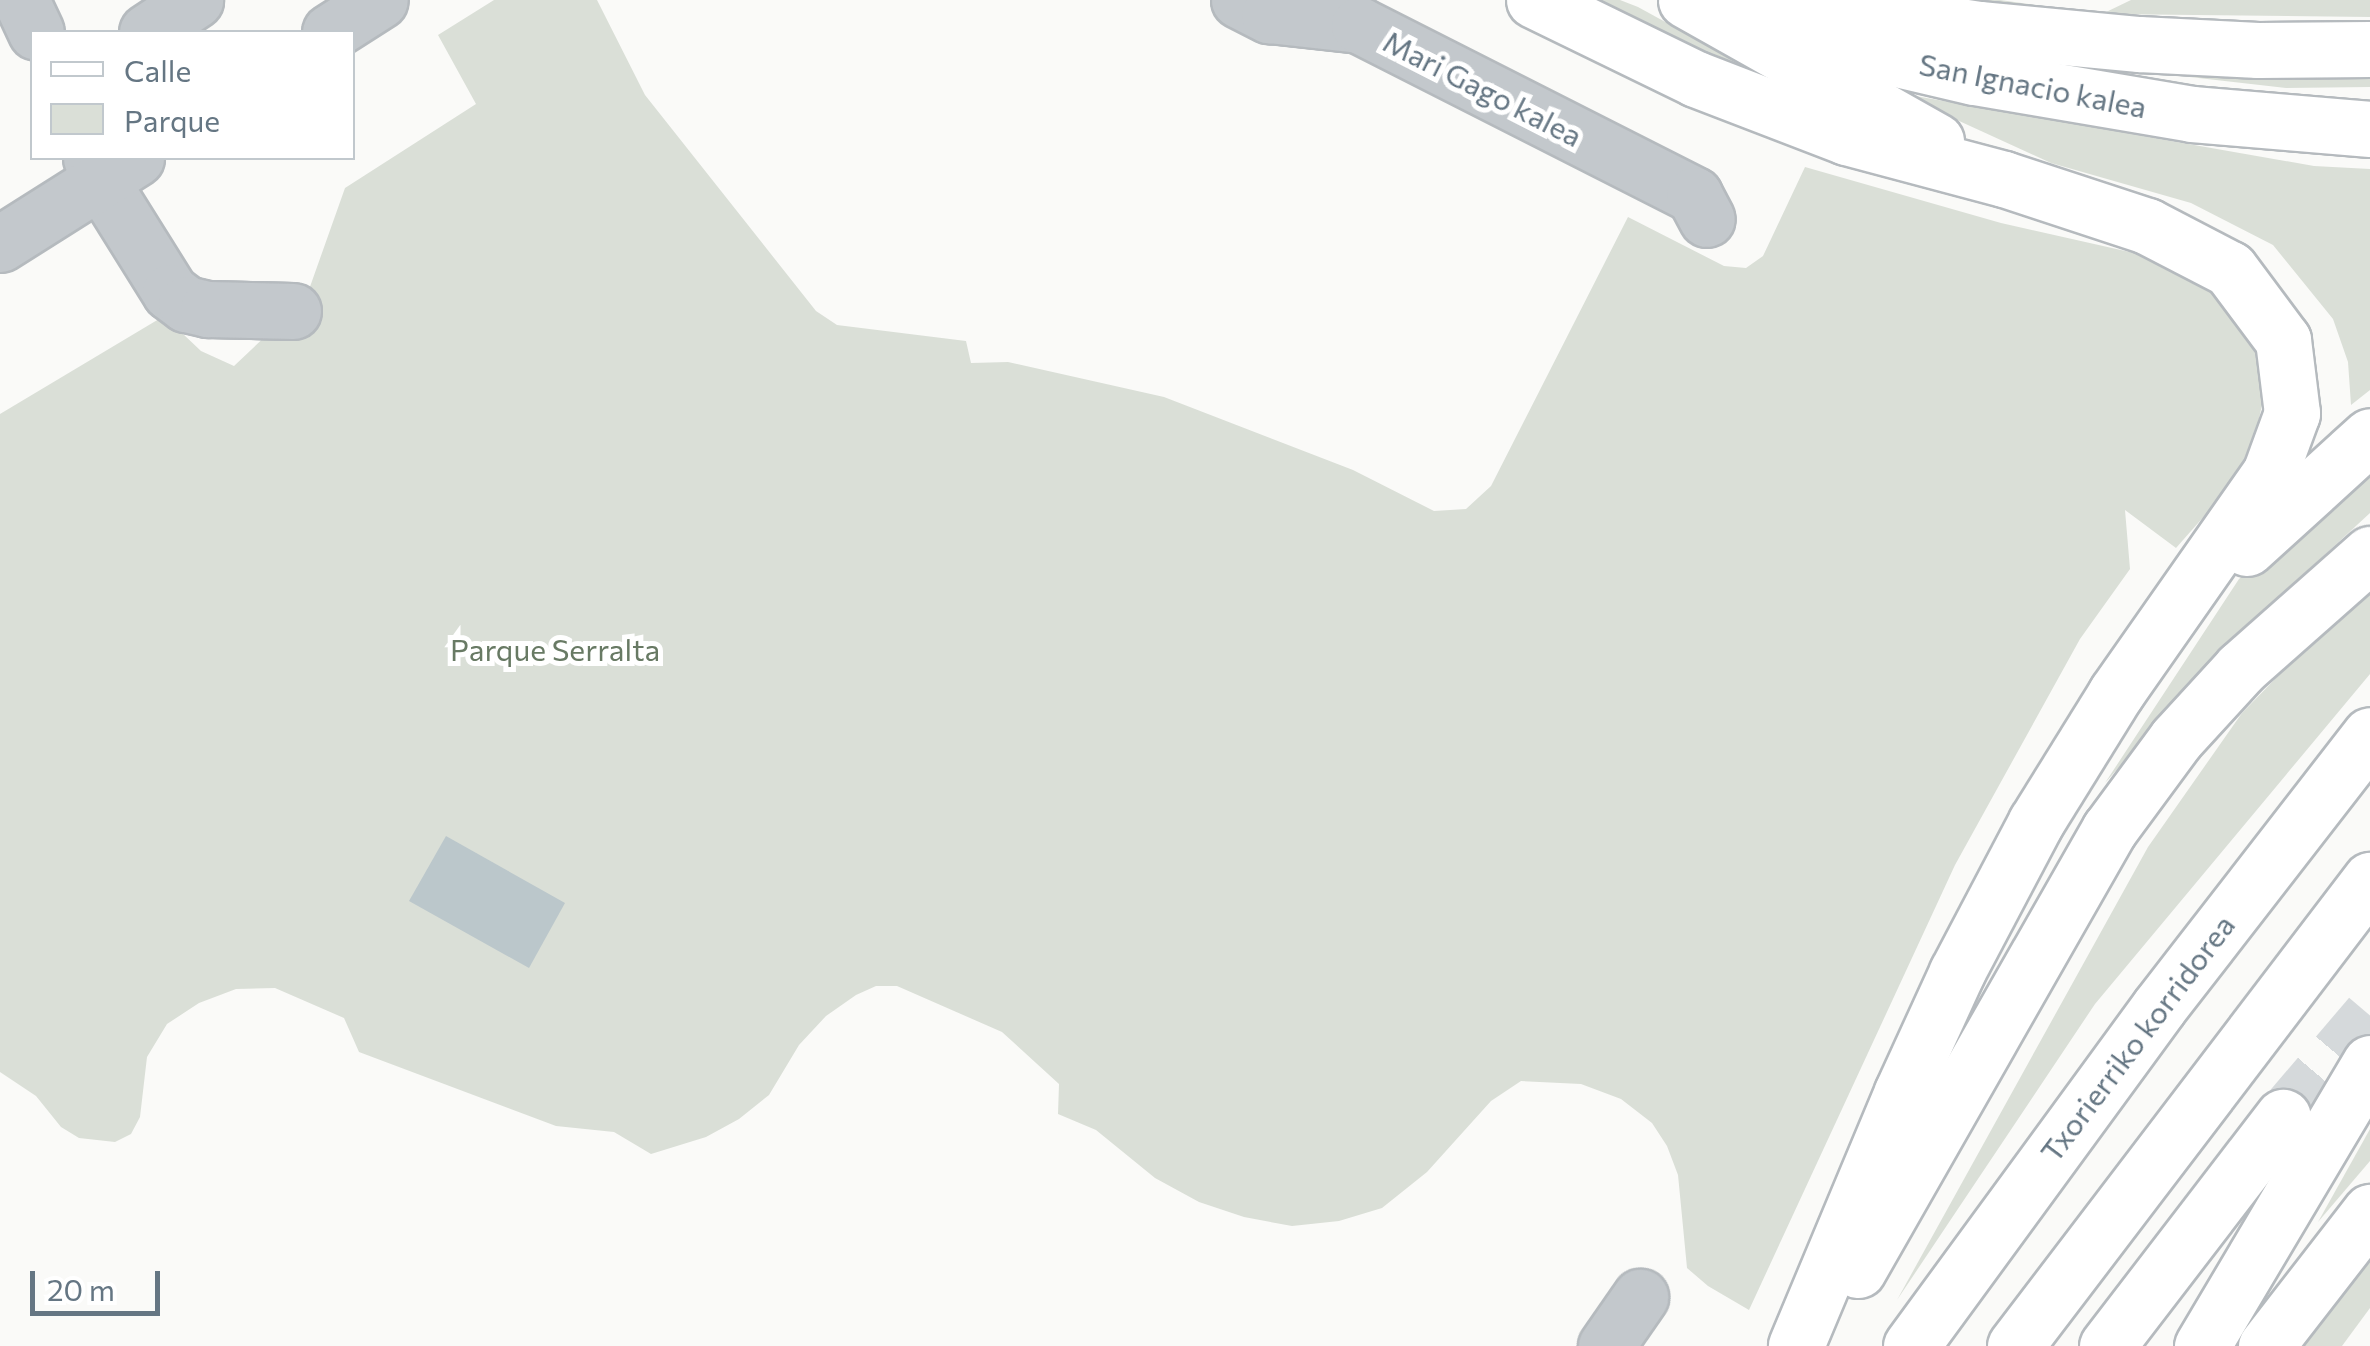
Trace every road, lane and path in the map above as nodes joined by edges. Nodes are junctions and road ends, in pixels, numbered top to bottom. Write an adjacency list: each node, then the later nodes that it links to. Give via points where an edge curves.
1 (21, 0): 9 (street)
2 (195, 0): 10 (street)
3 (380, 0): 11 (street)
4 (1238, 0): 16 (street, Mari Gago kalea, via 1269,16 1359,26 1694,195)
5 (1534, 0): 15 (main road, via 1696,80 1846,138)
6 (1686, 0): 15 (main road)
7 (1704, 0): 13 (main road, San Ignacio kalea, via 1846,47 1974,77 2192,114)
8 (1788, 0): 12 (main road, via 1979,29 2139,44)
9 (35, 30)
10 (150, 30)
11 (333, 30)
12 (2370, 49)
13 (2370, 129)
14 (109, 165): 17 (street); 18 (street, via 170,292 208,310)
15 (2004, 179): 21 (main road, via 2146,226 2230,269 2283,340 2292,413 2270,473)
16 (1708, 220)
17 (0, 244)
18 (293, 311)
19 (2370, 436): 21 (main road)
20 (2370, 554): 30 (main road, via 2241,668 2176,739 2109,830)
21 (2162, 629): 29 (main road, via 2066,772 1957,972)
22 (2370, 736): 31 (main road, Txorierriko korridorea, via 2159,1007)
23 (2370, 880): 32 (main road)
24 (2370, 1063): 34 (main road)
25 (2284, 1116): 33 (main road)
26 (2370, 1212): 35 (main road)
27 (1640, 1296): 28 (street)
28 (1606, 1346)
29 (1796, 1346)
30 (1813, 1346)
31 (1911, 1346)
32 (2015, 1346)
33 (2106, 1346)
34 (2202, 1346)
35 (2266, 1346)

